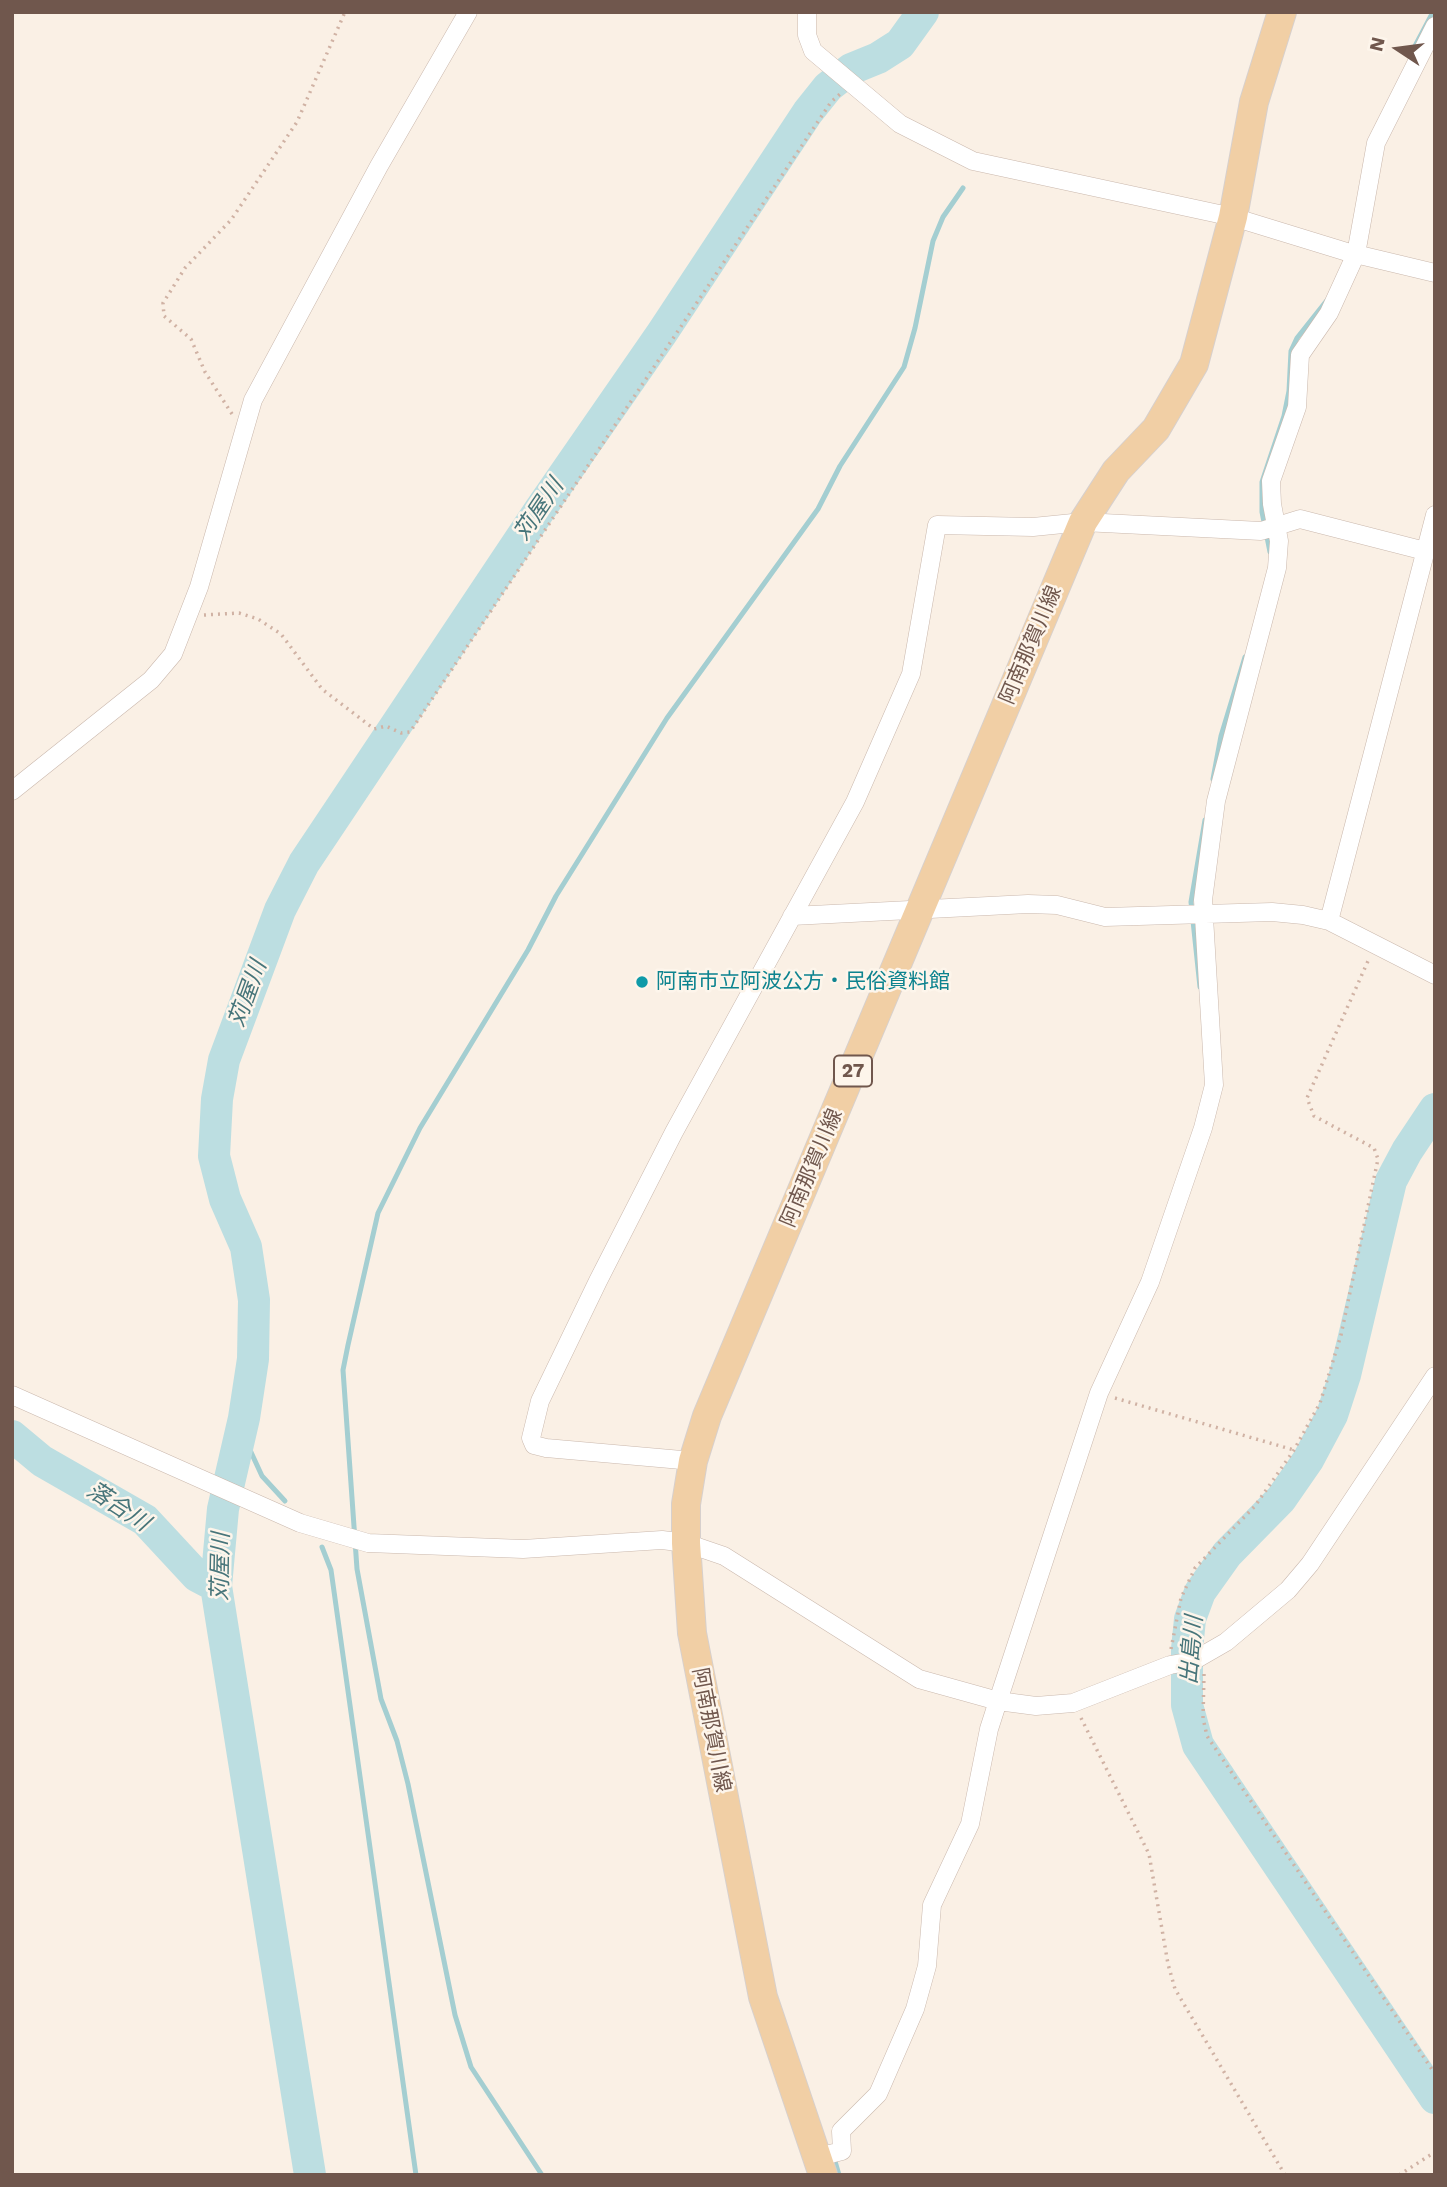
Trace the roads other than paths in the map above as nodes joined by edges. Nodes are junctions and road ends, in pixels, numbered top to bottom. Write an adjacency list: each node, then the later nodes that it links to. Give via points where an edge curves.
1 (468, 12): 12 (street, via 288,332 244,424 173,654 150,680)
2 (807, 12): 5 (street, via 807,36 813,51 849,84 900,124 973,161)
3 (1282, 12): 5 (main road, 阿南那賀川線 / 27, via 1254,102)
4 (1435, 26): 6 (street, via 1376,143)
5 (1233, 217): 6 (street); 9 (main road, 阿南那賀川線 / 27, via 1194,364 1156,429 1116,471)
6 (1352, 253): 7 (street); 10 (street, via 1329,313 1300,355 1297,407 1271,481)
7 (1435, 273)
8 (1435, 515): 11 (street)
9 (1083, 522): 10 (street); 13 (main road, 阿南那賀川線 / 27); 15 (street, via 1033,527 937,525 911,674 855,802)
10 (1270, 529): 11 (street, via 1300,519); 14 (street, via 1279,541 1277,568 1216,801)
11 (1425, 551): 16 (street)
12 (12, 791)
13 (920, 910): 14 (street, via 1028,904 1057,905 1105,917); 15 (street); 20 (main road, 阿南那賀川線 / 27, via 707,1416)
14 (1195, 915): 16 (street, via 1272,912); 22 (street, via 1214,1085 1203,1128 1150,1282 1099,1393)
15 (792, 916): 20 (street, via 598,1281 540,1401 531,1438 534,1445 546,1448)
16 (1329, 921): 17 (street)
17 (1435, 975)
18 (1435, 1376): 22 (street, via 1310,1564 1288,1590 1226,1642 1073,1703 1036,1706)
19 (12, 1395): 21 (street, via 300,1522 368,1543 523,1549 662,1540)
20 (693, 1461): 21 (main road, 阿南那賀川線 / 27)
21 (686, 1543): 22 (street, via 724,1556 919,1679); 23 (main road, 阿南那賀川線 / 27, via 692,1633 764,1997)
22 (993, 1699): 23 (street, via 970,1824 932,1905 927,1966 915,2010 878,2094 841,2131 842,2151)
23 (826, 2160)

